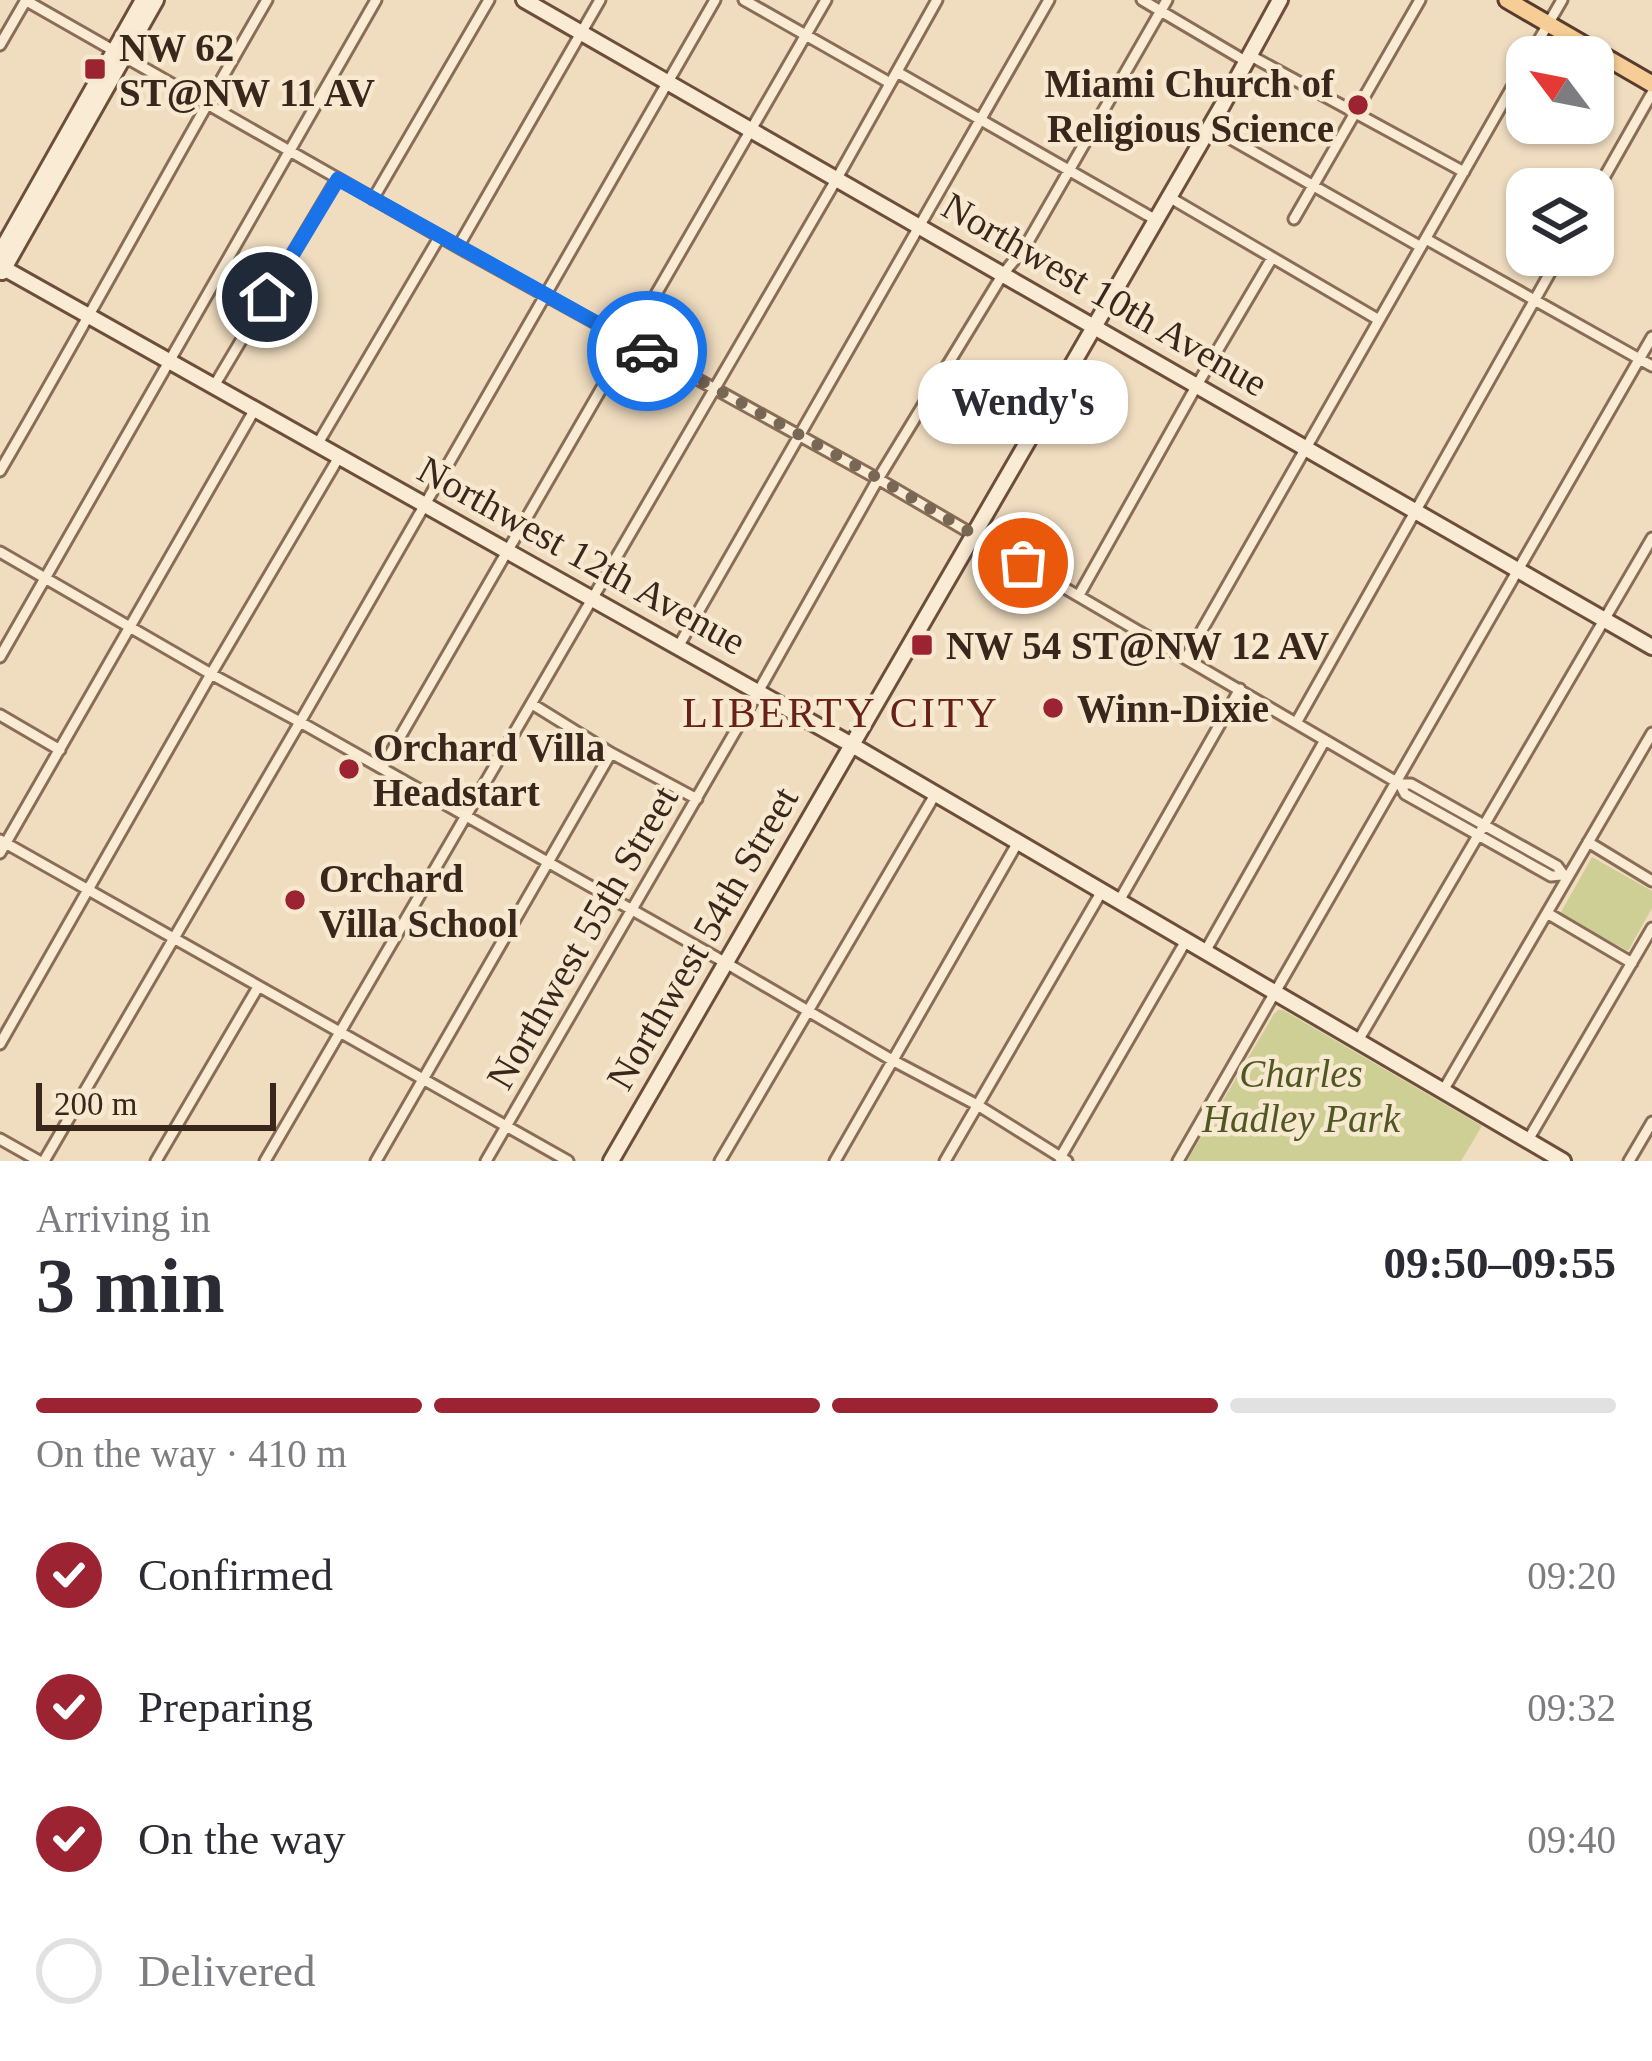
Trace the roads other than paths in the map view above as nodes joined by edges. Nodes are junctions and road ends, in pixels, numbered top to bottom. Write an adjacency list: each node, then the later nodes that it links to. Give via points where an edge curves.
1 (26, 0): 25 (street); 26 (street)
2 (143, 0): 26 (main road)
3 (156, 0): 26 (main road)
4 (267, 0): 33 (street)
5 (376, 0): 38 (street)
6 (489, 0): 46 (street)
7 (524, 0): 22 (main road, Northwest 10th Avenue)
8 (600, 0): 22 (street)
9 (715, 0): 29 (street)
10 (744, 0): 23 (street)
11 (826, 0): 23 (street)
12 (937, 0): 28 (street)
13 (1049, 0): 35 (street)
14 (1142, 0): 20 (street)
15 (1168, 0): 20 (street, Northwest 55th Street)
16 (1280, 0): 27 (main road, Northwest 54th Street)
17 (1420, 0): 34 (street)
18 (1507, 0): 21 (main road)
19 (1562, 0): 21 (street)
20 (1161, 12): 27 (street); 40 (street, Northwest 55th Street)
21 (1548, 24): 24 (street); 31 (main road)
22 (581, 33): 29 (main road, Northwest 10th Avenue); 52 (street)
23 (805, 36): 30 (street); 37 (street)
24 (1541, 36)
25 (0, 45)
26 (119, 52): 33 (street); 54 (main road)
27 (1249, 59): 34 (street); 36 (main road, Northwest 54th Street)
28 (897, 72): 30 (street); 35 (street)
29 (668, 81): 37 (main road, Northwest 10th Avenue); 57 (street)
30 (890, 83): 43 (street)
31 (1652, 88): 39 (street)
32 (1506, 98): 41 (street)
33 (206, 105): 38 (street); 59 (street)
34 (1356, 111): 41 (street); 44 (street)
35 (980, 122): 40 (street); 49 (street)
36 (1210, 128): 44 (street); 45 (main road, Northwest 54th Street)
37 (750, 131): 43 (main road, Northwest 10th Avenue); 63 (street)
38 (290, 152): 42 (street); 65 (street)
39 (1609, 168)
40 (1069, 171): 48 (street); 55 (street, Northwest 55th Street)
41 (1464, 172): 51 (street)
42 (338, 179): 46 (street); 68 (street)
43 (836, 180): 49 (main road, Northwest 10th Avenue); 69 (street)
44 (1312, 184): 47 (street); 51 (street)
45 (1169, 197): 48 (main road, Northwest 54th Street); 53 (street)
46 (373, 199): 50 (street)
47 (1294, 219)
48 (1156, 220): 61 (main road, Northwest 54th Street)
49 (920, 226): 55 (main road, Northwest 10th Avenue); 71 (street)
50 (440, 236): 52 (street); 72 (street)
51 (1423, 243): 58 (street); 60 (street)
52 (458, 247): 57 (street)
53 (1272, 258): 60 (street); 67 (street)
54 (1, 266): 59 (main road, Northwest 12th Avenue)
55 (1003, 274): 61 (main road, Northwest 10th Avenue); 76 (street, Northwest 55th Street)
56 (1548, 276): 58 (street)
57 (546, 294): 63 (street); 77 (street)
58 (1534, 302): 64 (street); 78 (street)
59 (91, 315): 65 (main road, Northwest 12th Avenue); 75 (street)
60 (1379, 320): 73 (street)
61 (1095, 326): 67 (main road, Northwest 10th Avenue); 79 (main road, Northwest 54th Street)
62 (1652, 337): 64 (street)
63 (629, 341): 69 (street); 81 (street)
64 (1640, 358): 66 (street); 83 (street)
65 (171, 361): 68 (main road, Northwest 12th Avenue); 84 (street)
66 (1652, 366)
67 (1197, 385): 73 (main road, Northwest 10th Avenue); 85 (street)
68 (214, 386): 70 (main road, Northwest 12th Avenue)
69 (713, 389): 71 (street); 86 (street)
70 (256, 410): 72 (main road, Northwest 12th Avenue); 88 (street)
71 (798, 435): 76 (street); 89 (street)
72 (317, 445): 74 (main road, Northwest 12th Avenue)
73 (1306, 447): 78 (main road, Northwest 10th Avenue); 92 (street)
74 (339, 458): 77 (main road, Northwest 12th Avenue); 93 (street)
75 (0, 471)
76 (878, 478): 79 (street); 95 (street, Northwest 55th Street)
77 (424, 505): 81 (main road, Northwest 12th Avenue); 98 (street)
78 (1416, 509): 83 (main road, Northwest 10th Avenue); 99 (street)
79 (974, 536): 85 (street); 102 (main road, Northwest 54th Street)
80 (1652, 538): 87 (street)
81 (507, 551): 86 (main road, Northwest 12th Avenue); 105 (street)
82 (0, 552): 84 (street)
83 (1518, 570): 87 (main road, Northwest 10th Avenue); 106 (street)
84 (45, 578): 88 (street); 91 (street)
85 (1078, 595): 92 (street)
86 (592, 598): 89 (main road, Northwest 12th Avenue); 96 (street)
87 (1606, 620): 90 (main road, Northwest 10th Avenue); 110 (street)
88 (130, 628): 93 (street); 103 (street)
89 (678, 647): 95 (main road, Northwest 12th Avenue)
90 (1652, 647)
91 (0, 657)
92 (1186, 658): 94 (street)
93 (211, 674): 98 (street); 118 (street)
94 (1240, 689): 99 (street); 119 (street)
95 (758, 692): 102 (main road, Northwest 12th Avenue); 108 (street, Northwest 55th Street)
96 (532, 704): 104 (street); 109 (street)
97 (0, 715): 103 (street)
98 (300, 722): 105 (street); 123 (street)
99 (1296, 722): 101 (street)
100 (1652, 733): 112 (street)
101 (1325, 740): 106 (street); 125 (street)
102 (852, 745): 107 (main road, Northwest 12th Avenue); 126 (main road, Northwest 54th Street)
103 (60, 750): 113 (street)
104 (611, 753): 108 (street); 114 (street)
105 (382, 768): 109 (street)
106 (1398, 783): 110 (street); 129 (street)
107 (936, 793): 111 (main road, Northwest 12th Avenue); 130 (street)
108 (697, 799): 120 (street, Northwest 55th Street)
109 (467, 817): 114 (street); 131 (street)
110 (1481, 829): 115 (street, via 1557,866); 132 (street)
111 (1018, 842): 117 (main road, Northwest 12th Avenue); 134 (street)
112 (1588, 842): 115 (street); 116 (street)
113 (2, 845): 118 (street)
114 (547, 862): 120 (street); 135 (street)
115 (1564, 877): 121 (street)
116 (1652, 881)
117 (1102, 890): 119 (main road, Northwest 12th Avenue); 137 (street)
118 (88, 891): 123 (street); 133 (street)
119 (1120, 901): 124 (main road, Northwest 12th Avenue)
120 (633, 910): 126 (street); 139 (street, Northwest 55th Street)
121 (1547, 913): 127 (street); 136 (street)
122 (1652, 929): 127 (street)
123 (174, 939): 128 (street); 143 (street)
124 (1186, 940): 125 (main road, Northwest 12th Avenue); 142 (street)
125 (1206, 950): 129 (main road, Northwest 12th Avenue)
126 (726, 963): 130 (street); 149 (main road, Northwest 54th Street)
127 (1632, 963): 141 (street)
128 (258, 987): 131 (street); 144 (street)
129 (1275, 991): 132 (main road, Northwest 12th Avenue); 153 (street)
130 (808, 1010): 134 (street); 150 (street)
131 (338, 1033): 135 (street); 145 (street)
132 (1359, 1040): 136 (main road, Northwest 12th Avenue)
133 (0, 1044)
134 (892, 1060): 137 (street); 151 (street)
135 (423, 1081): 139 (street); 146 (street)
136 (1444, 1089): 141 (main road, Northwest 12th Avenue)
137 (979, 1106): 142 (street); 152 (street)
138 (1652, 1122): 155 (street)
139 (506, 1128): 147 (street, Northwest 55th Street); 148 (street)
140 (0, 1139): 143 (street)
141 (1528, 1140): 154 (main road, Northwest 12th Avenue)
142 (1062, 1160)
143 (42, 1161)
144 (156, 1161)
145 (265, 1161)
146 (376, 1161)
147 (487, 1161)
148 (568, 1161)
149 (611, 1161)
150 (720, 1161)
151 (835, 1161)
152 (945, 1161)
153 (1178, 1161)
154 (1563, 1161)
155 (1629, 1161)

